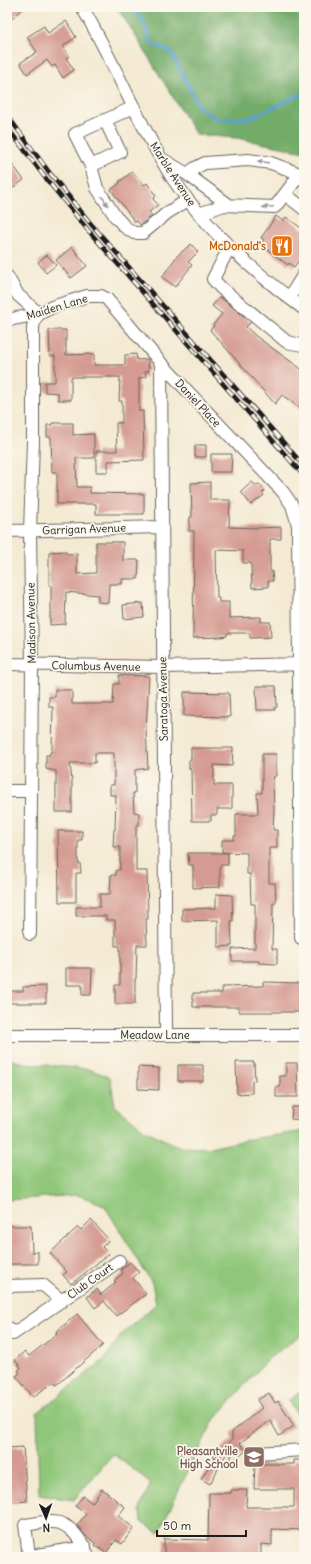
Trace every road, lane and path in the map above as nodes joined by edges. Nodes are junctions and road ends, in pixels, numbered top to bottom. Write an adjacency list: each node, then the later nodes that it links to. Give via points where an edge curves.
1 (82, 7): 2 (street, Marble Avenue)
2 (134, 107): 3 (street); 4 (street, Marble Avenue)
3 (105, 120): 5 (street, via 120,152); 5 (street, via 75,134)
4 (161, 159): 6 (street); 9 (street, Marble Avenue)
5 (91, 166): 9 (street, one-way to 9, via 97,188 115,216 134,233 143,233)
6 (187, 174): 7 (street, one-way to 6, via 271,164 248,160 205,163); 10 (street)
7 (302, 175): 8 (street)
8 (285, 194): 10 (street, one-way to 10, via 275,206); 11 (street)
9 (188, 200): 12 (street, Marble Avenue)
10 (229, 205): 12 (street)
11 (304, 209)
12 (199, 214): 13 (street, Marble Avenue)
13 (229, 248): 16 (street, Marble Avenue); 21 (street, via 213,279 287,342 298,345)
14 (304, 274): 16 (street)
15 (7, 276): 19 (street, via 18,294)
16 (288, 298): 18 (street, Marble Avenue)
17 (107, 299): 19 (street, Maiden Lane, via 101,296 87,296); 22 (street, Daniel Place)
18 (304, 309)
19 (39, 314): 20 (street, Maiden Lane); 25 (street, Madison Avenue, via 33,327)
20 (7, 320)
21 (304, 343)
22 (161, 363): 23 (street, Saratoga Avenue); 27 (street, Daniel Place, via 283,492 292,505 298,525)
23 (161, 527): 25 (street, Garrigan Avenue); 29 (street, Saratoga Avenue)
24 (7, 531): 25 (street, Garrigan Avenue)
25 (30, 531): 28 (street, Madison Avenue)
26 (7, 664): 28 (street, Columbus Avenue)
27 (301, 664): 29 (street, Columbus Avenue); 33 (street, Daniel Place)
28 (32, 665): 29 (street, Columbus Avenue); 31 (street, Madison Avenue)
29 (163, 667): 35 (street, Saratoga Avenue)
30 (7, 791): 31 (street)
31 (31, 791): 32 (street, Madison Avenue)
32 (30, 934)
33 (301, 938)
34 (7, 1035): 35 (street, Meadow Lane)
35 (166, 1035): 36 (street, Meadow Lane)
36 (304, 1035)
37 (119, 1262): 39 (street, Club Court)
38 (7, 1286): 39 (street, Club Court, via 43,1285)
39 (62, 1301): 40 (street, Club Court, via 12,1334)
40 (7, 1327)
41 (304, 1450): 42 (street)
42 (257, 1453)
43 (86, 1552): 44 (street); 44 (street, via 75,1534 64,1524 53,1522 25,1525)
44 (27, 1557)

